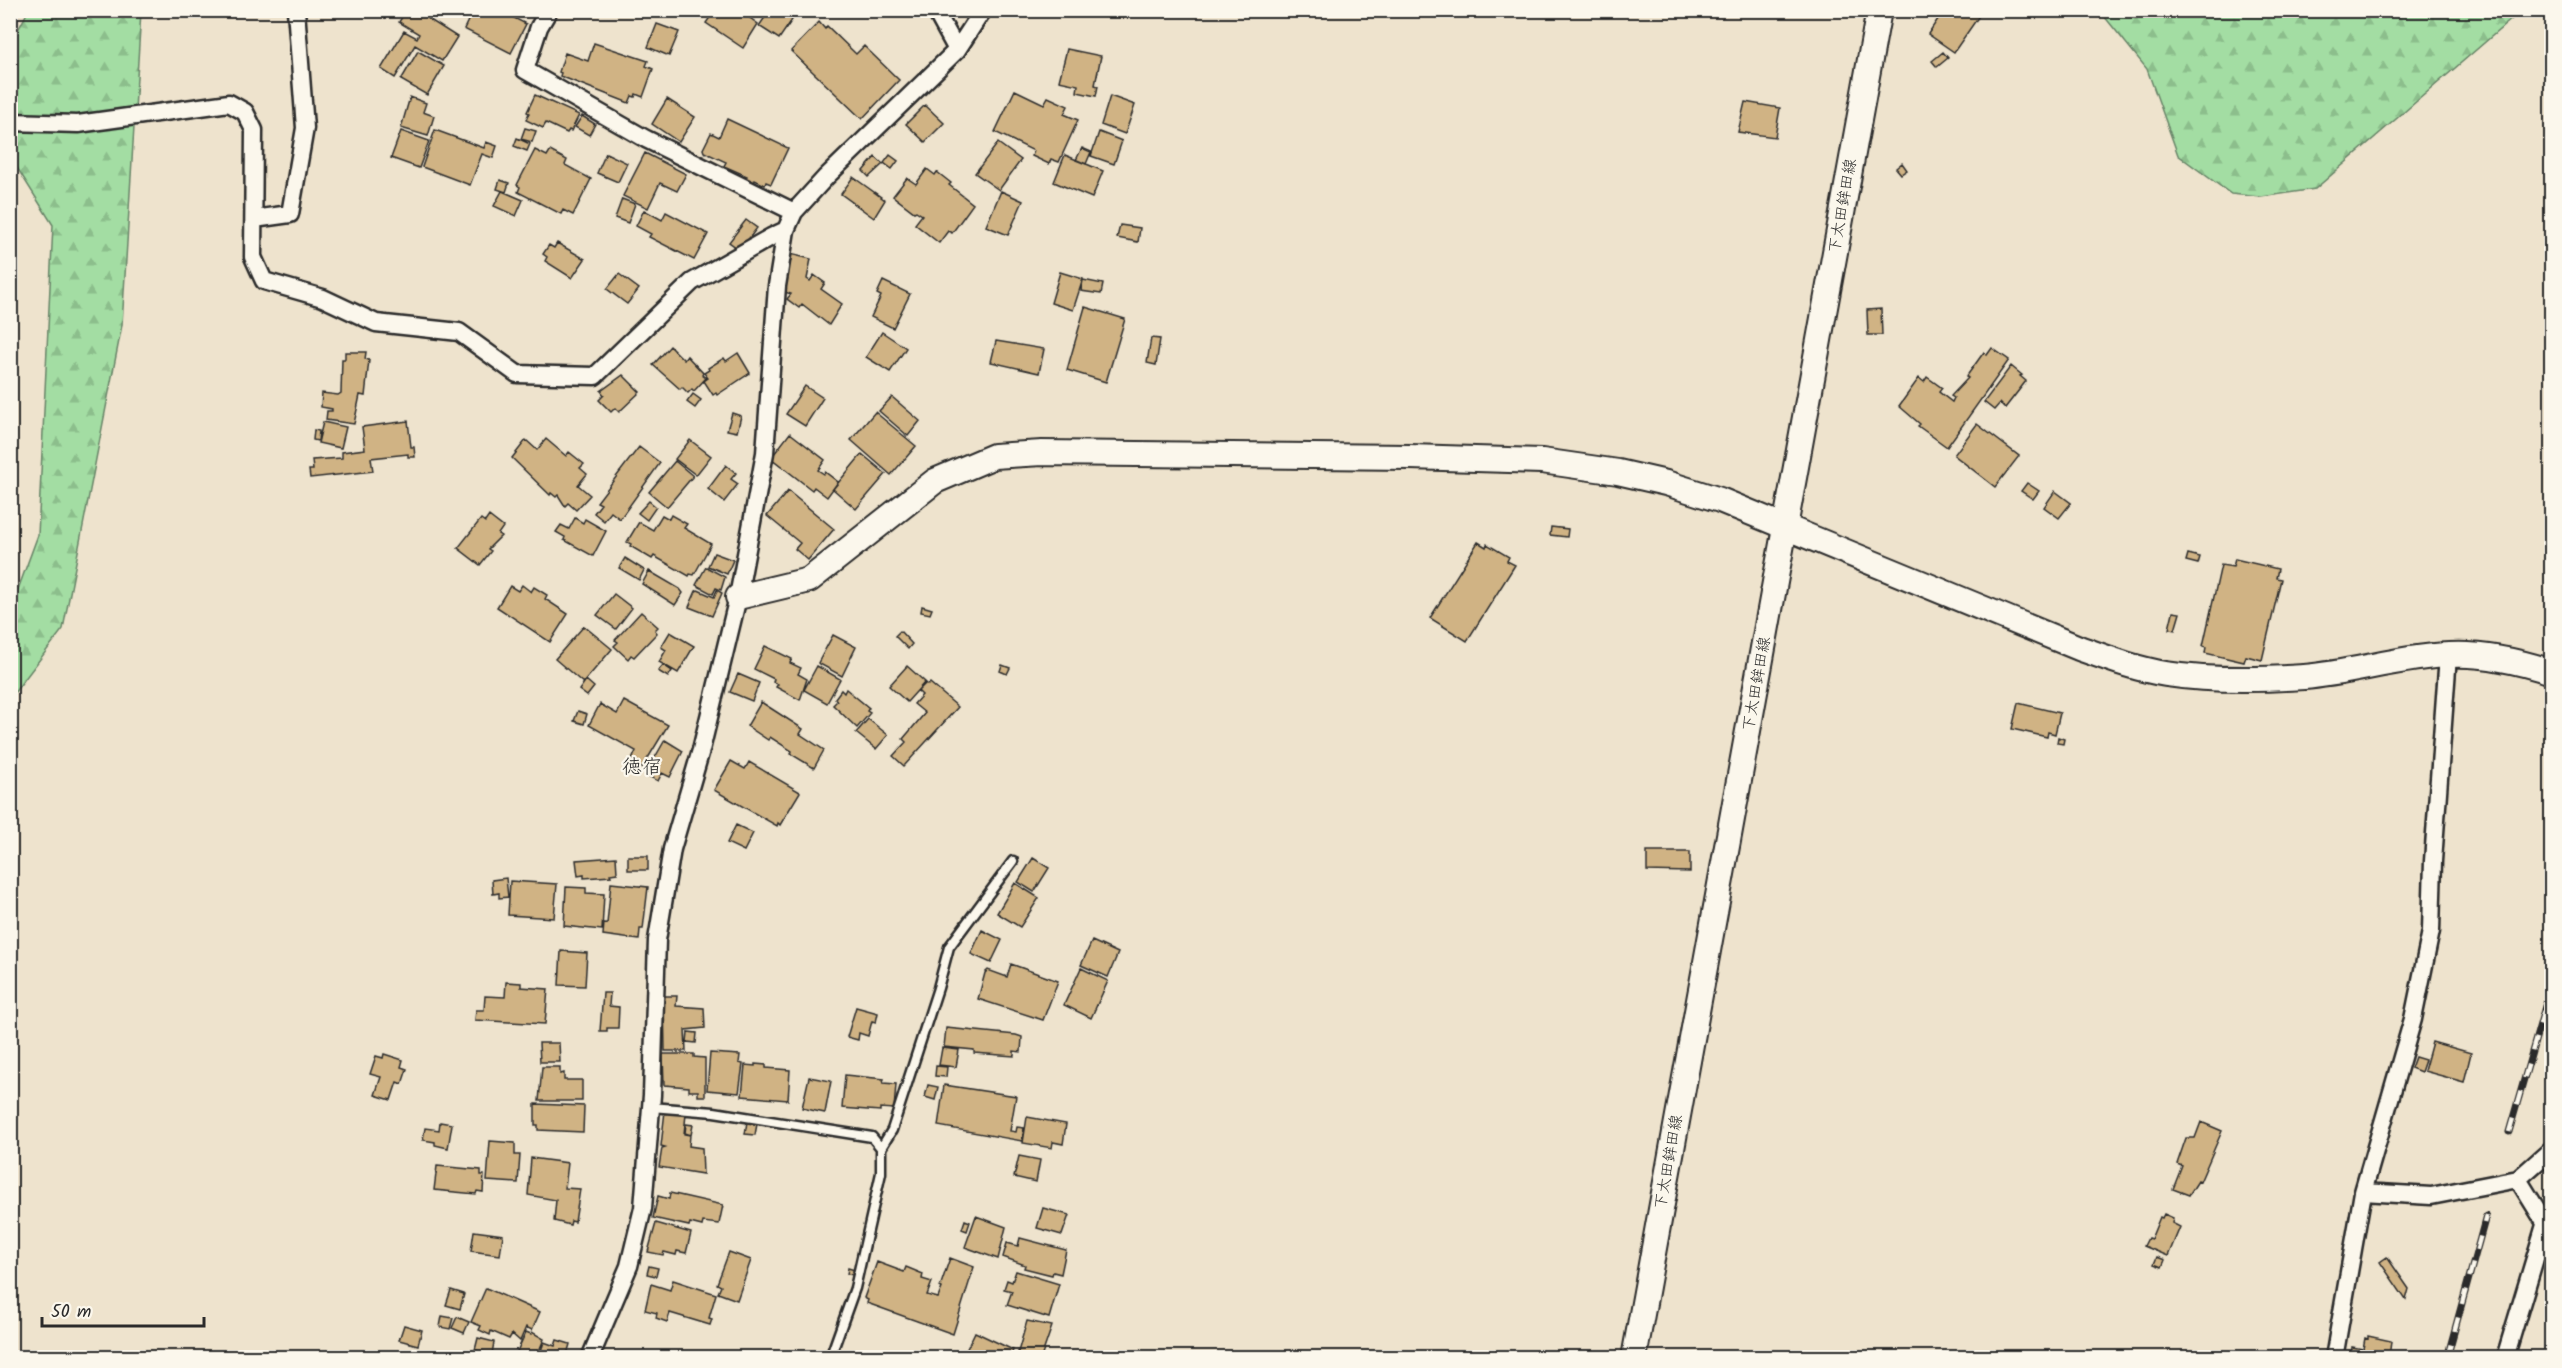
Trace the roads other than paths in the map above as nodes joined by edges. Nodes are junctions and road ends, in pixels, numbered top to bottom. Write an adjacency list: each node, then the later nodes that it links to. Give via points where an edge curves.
1 (296, 10): 9 (street, via 305,128 290,214)
2 (549, 10): 8 (street, via 525,70 646,139)
3 (935, 10): 6 (street)
4 (983, 10): 6 (street)
5 (1879, 10): 11 (street, 下太田鉾田線)
6 (957, 50): 8 (street)
7 (10, 122): 9 (street, via 78,124 229,103 245,112 254,130)
8 (794, 212): 10 (street)
9 (254, 219): 10 (street, via 253,257 264,281 323,298 376,323 459,332 517,374 528,375 596,376 692,282)
10 (786, 230): 12 (street, via 777,286 765,453)
11 (1785, 528): 12 (street, via 1720,500 1666,483 1542,461 994,456 935,481 809,580); 13 (street, via 2079,648 2166,674 2239,680 2306,677); 24 (street, 下太田鉾田線)
12 (738, 597): 16 (street, via 672,849 657,940)
13 (2448, 655): 14 (street, via 2520,661); 20 (street, via 2431,931 2413,1019)
14 (2552, 672)
15 (1013, 861): 17 (lane, via 949,947 892,1130)
16 (651, 1107): 17 (lane, via 714,1112 872,1137); 22 (street, via 643,1209 629,1266)
17 (881, 1148): 23 (lane, via 881,1173 855,1287)
18 (2552, 1149): 19 (street)
19 (2518, 1179): 20 (street, via 2431,1196); 21 (street)
20 (2363, 1192): 25 (street)
21 (2548, 1230): 26 (street)
22 (593, 1356)
23 (830, 1358)
24 (1634, 1358)
25 (2334, 1358)
26 (2505, 1358)

